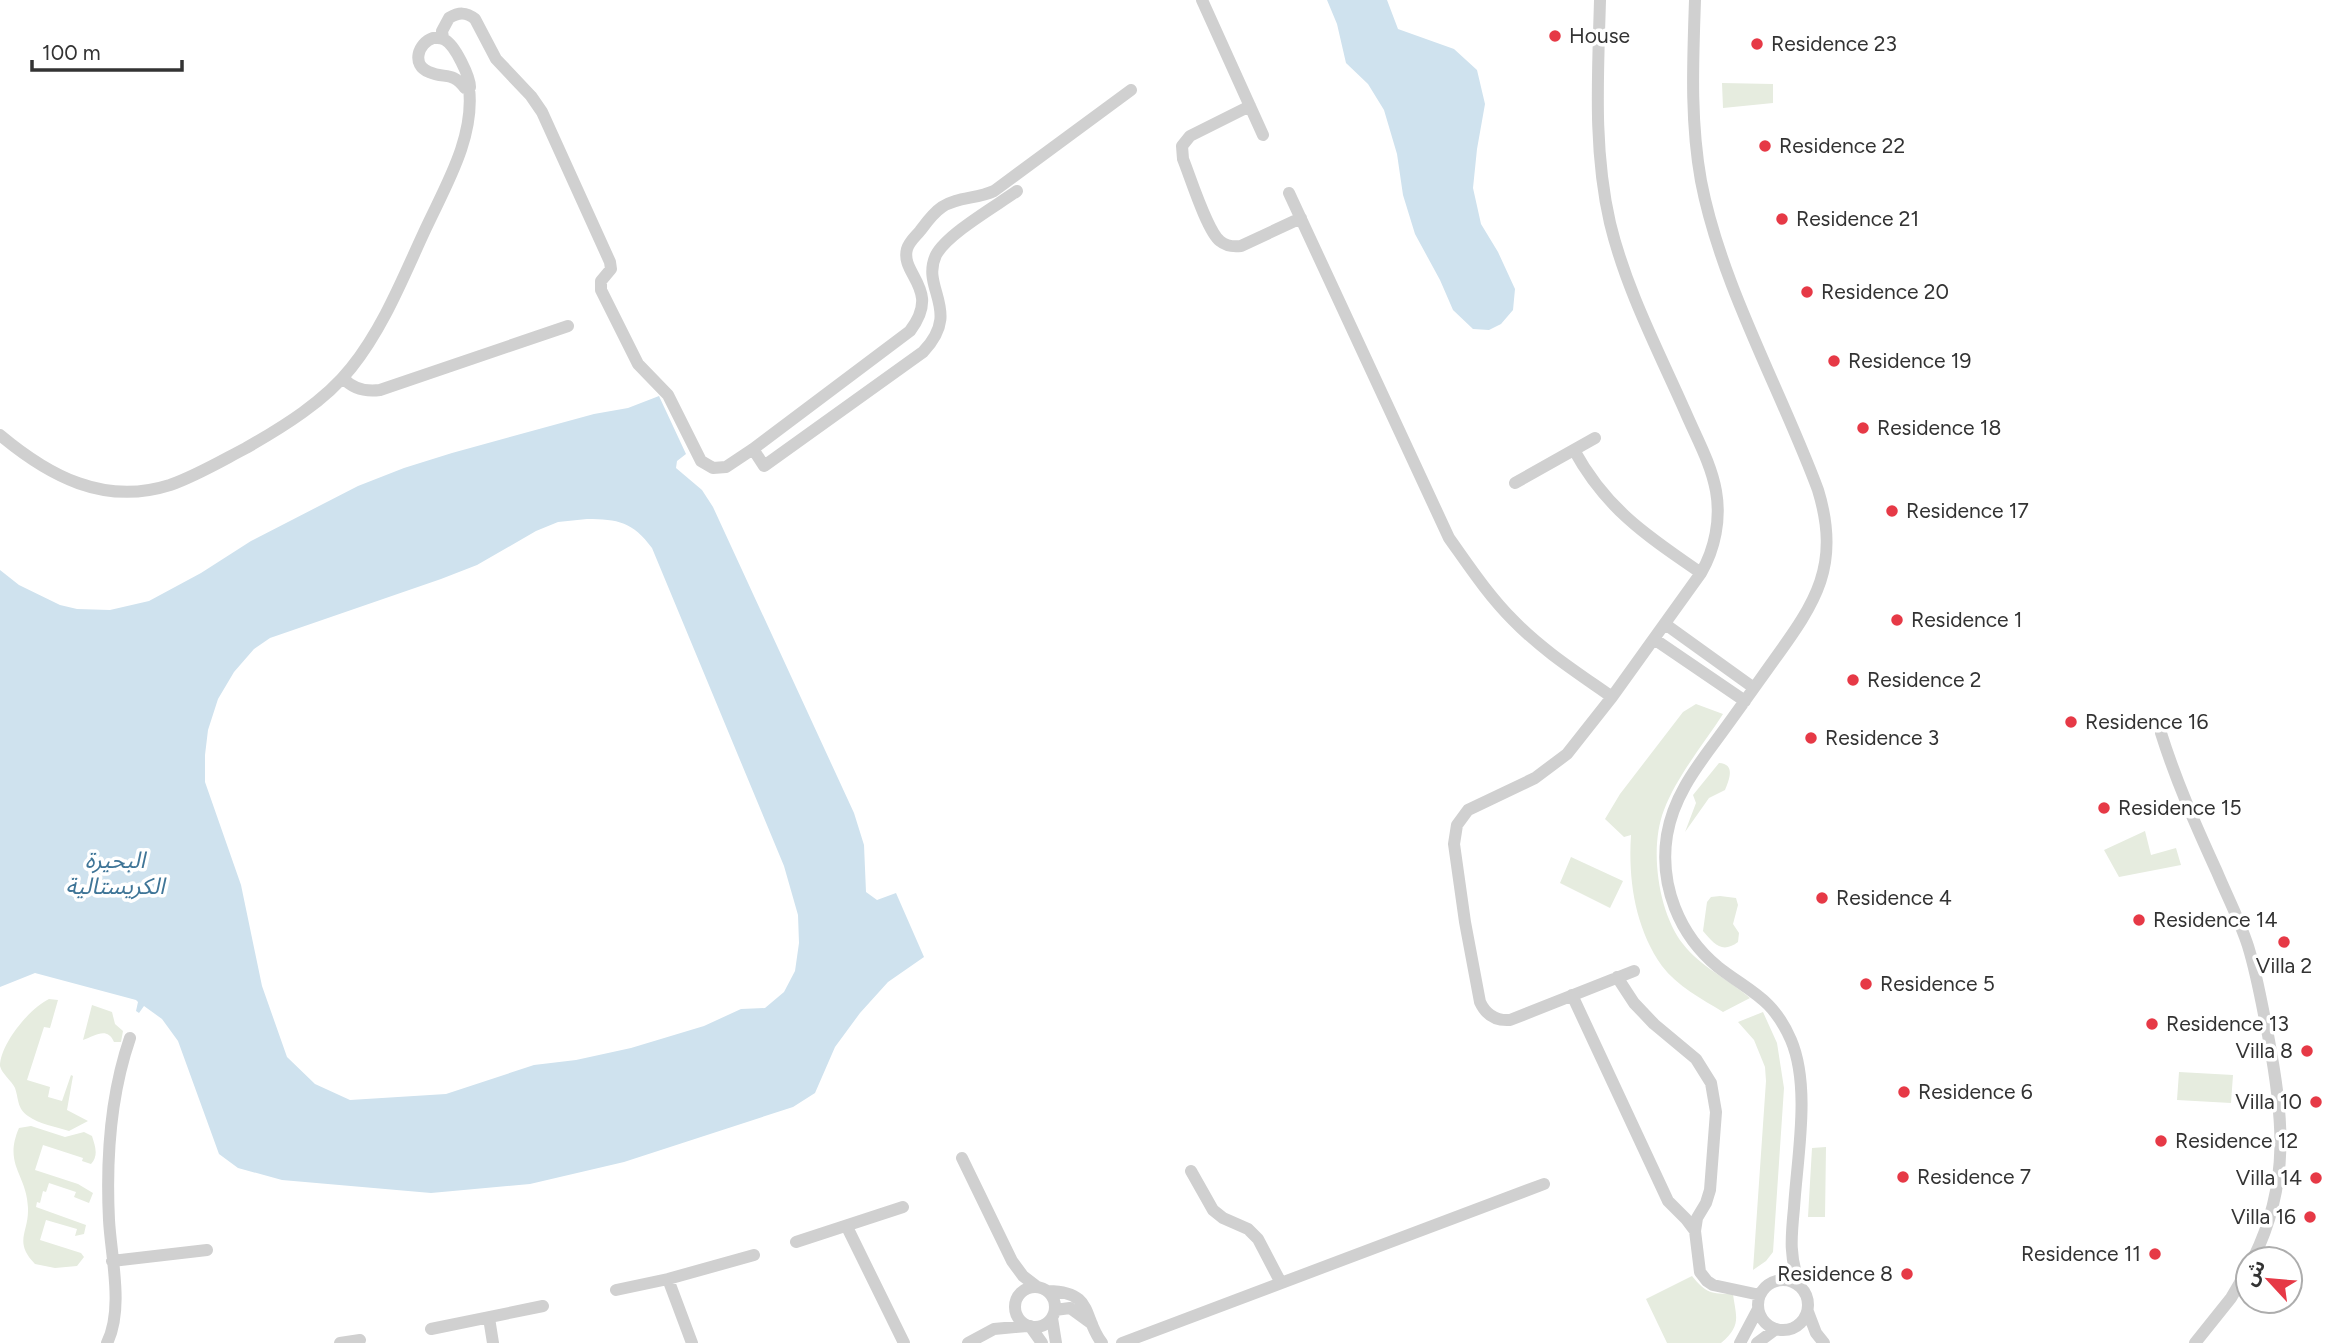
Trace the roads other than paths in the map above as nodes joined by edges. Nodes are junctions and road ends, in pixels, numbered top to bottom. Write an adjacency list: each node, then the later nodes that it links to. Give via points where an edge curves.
1 (1202, 0): 7 (street)
2 (1600, 0): 19 (street, via 1596,115 1605,201 1629,284 1713,479 1716,528 1711,553)
3 (1695, 0): 24 (street, via 1693,116 1707,204 1726,267 1814,479 1827,532 1824,573 1812,605)
4 (443, 38): 5 (street, via 462,64 471,82); 5 (street, via 422,44 421,65); 16 (street, via 449,18 469,14 496,60 542,112 610,261 601,290 638,365 668,395 701,461 713,468 726,467)
5 (469, 88): 13 (street, via 468,127 450,176 384,315)
6 (1131, 90): 16 (street, via 994,191 936,211 907,252 922,298 914,325)
7 (1250, 106): 8 (street); 11 (street, via 1189,136 1182,146 1212,231 1222,243 1241,246)
8 (1263, 135)
9 (1017, 191): 16 (street, via 952,237 937,254 932,275 940,319 923,352 764,466)
10 (1289, 193): 11 (street)
11 (1301, 218): 25 (street, via 1449,538 1485,589 1521,628)
12 (568, 326): 13 (street, via 380,390 360,390)
13 (343, 378): 14 (street, via 252,444 157,489 112,491 78,484 45,469)
14 (0, 435)
15 (1595, 438): 17 (street)
16 (753, 449)
17 (1574, 450): 18 (street); 19 (street, via 1592,481 1627,520)
18 (1515, 483)
19 (1700, 573): 20 (street)
20 (1665, 624): 21 (street); 22 (street)
21 (1654, 639): 23 (street); 25 (street)
22 (1707, 654): 23 (street); 24 (street)
23 (1697, 668): 26 (street)
24 (1754, 688): 26 (street)
25 (1612, 697): 30 (street, via 1567,754 1535,778 1468,810 1454,838 1471,960 1485,1010 1496,1019 1510,1020)
26 (1745, 701): 43 (street, via 1682,791 1669,826 1665,864 1675,909 1689,936 1708,958 1773,1010 1796,1054 1802,1091)
27 (2161, 733): 41 (street, via 2180,789 2247,944 2258,982 2274,1068 2282,1156 2274,1205)
28 (1634, 971): 29 (street)
29 (1616, 977): 30 (street); 36 (street, via 1654,1024 1696,1059 1711,1083 1716,1112 1710,1191)
30 (1572, 995): 37 (street, via 1668,1201)
31 (130, 1038): 45 (street, via 111,1124)
32 (962, 1158): 46 (street)
33 (1191, 1171): 49 (street, via 1213,1210 1258,1239)
34 (1544, 1184): 49 (street)
35 (903, 1207): 38 (street)
36 (1702, 1211): 37 (street); 39 (street)
37 (1683, 1215): 39 (street)
38 (847, 1227): 40 (street); 74 (street)
39 (1695, 1231): 54 (street, via 1699,1268 1707,1281)
40 (796, 1242)
41 (2258, 1245)
42 (207, 1250): 45 (street)
43 (1790, 1253): 48 (street); 50 (street)
44 (754, 1255): 47 (street)
45 (112, 1261): 70 (street, via 114,1323)
46 (1012, 1261): 51 (street, via 1023,1276); 55 (street)
47 (668, 1279): 52 (street); 73 (street)
48 (1773, 1281): 50 (street, via 1788,1280); 54 (street)
49 (1281, 1283): 79 (street)
50 (1800, 1286): 58 (street, via 1808,1298)
51 (1042, 1288): 55 (street, via 1025,1289); 59 (street, via 1053,1297); 61 (street, via 1077,1299)
52 (616, 1290)
53 (2234, 1293): 81 (street)
54 (1760, 1294): 57 (street)
55 (1016, 1302): 62 (street, via 1017,1316); 64 (street)
56 (543, 1306): 60 (street)
57 (1758, 1309): 65 (street, via 1764,1322); 69 (street)
58 (1808, 1312): 66 (street); 68 (street)
59 (1054, 1314): 61 (street, via 1070,1308); 62 (street, via 1042,1326); 77 (street)
60 (489, 1318): 63 (street); 72 (street)
61 (1092, 1324): 78 (street)
62 (1029, 1326): 64 (street); 76 (street)
63 (430, 1329)
64 (995, 1329): 75 (street)
65 (1776, 1329): 66 (street); 80 (street)
66 (1792, 1329): 68 (street)
67 (359, 1340): 71 (street)
68 (1822, 1341)
69 (1740, 1342)
70 (107, 1343)
71 (340, 1343)
72 (493, 1343)
73 (692, 1343)
74 (904, 1343)
75 (968, 1343)
76 (1042, 1343)
77 (1056, 1343)
78 (1102, 1343)
79 (1122, 1343)
80 (1757, 1343)
81 (2195, 1343)

